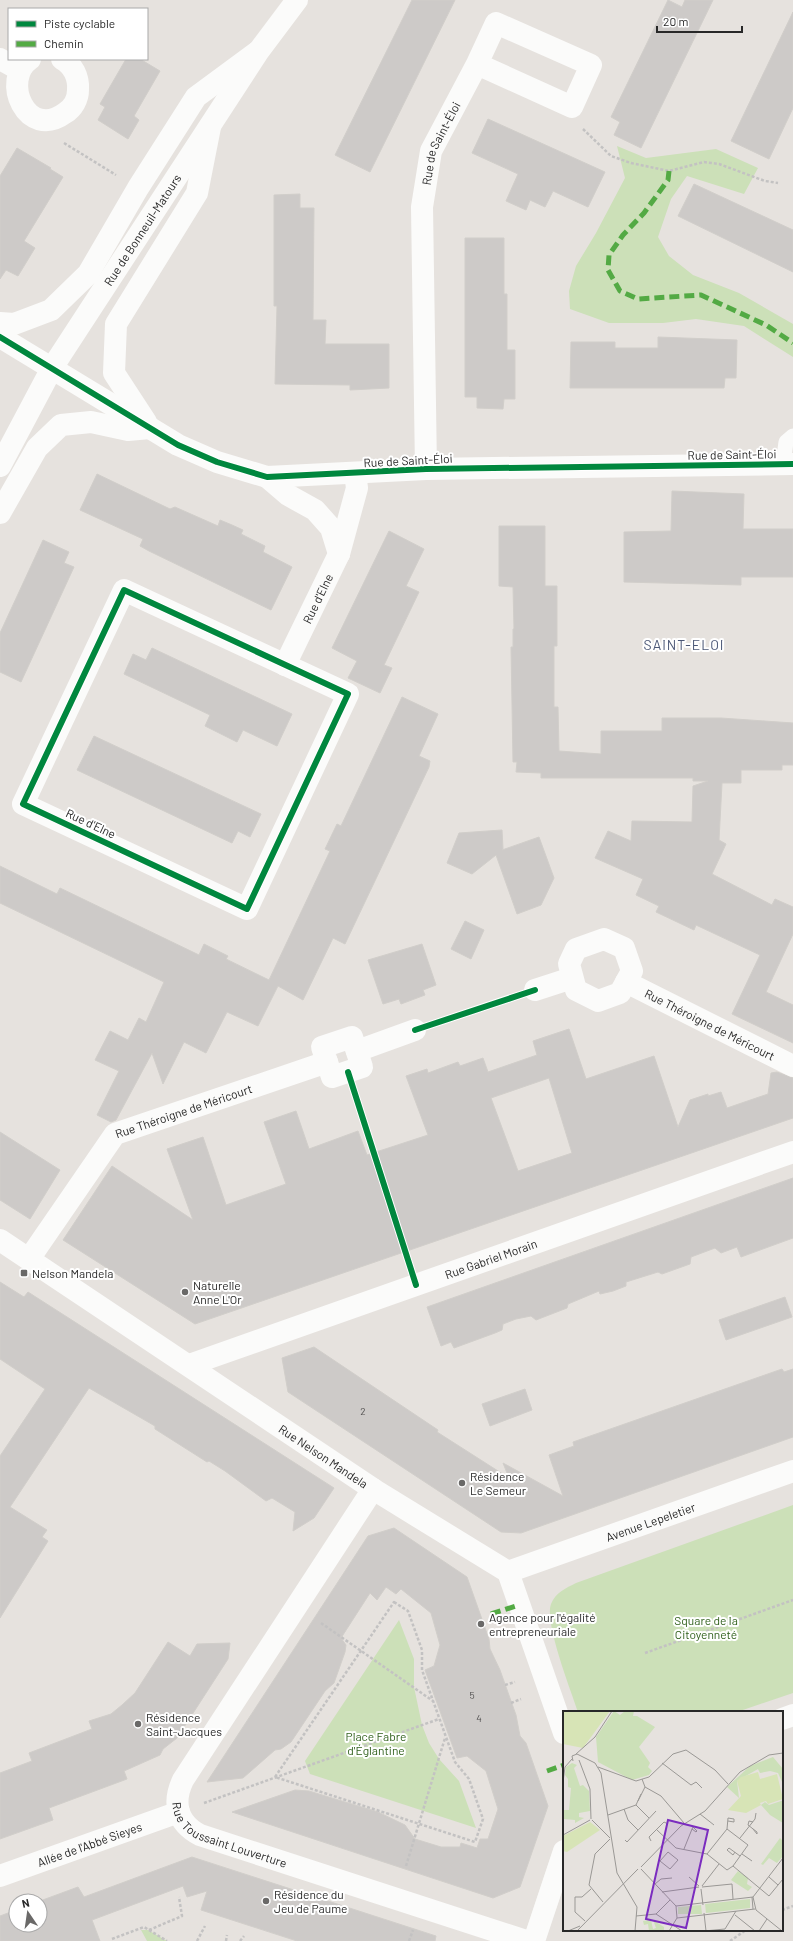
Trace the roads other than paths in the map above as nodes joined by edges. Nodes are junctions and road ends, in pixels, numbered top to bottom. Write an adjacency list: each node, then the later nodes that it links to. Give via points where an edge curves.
1 (297, 0): 2 (street, Rue de Bonneuil-Matours)
2 (258, 52): 6 (street, Rue de Bonneuil-Matours); 7 (street, via 196,97 138,188 88,274 50,310 14,324)
3 (63, 60): 4 (street, via 74,70 78,80 76,102 69,110 50,120 30,116 15,100 13,90)
4 (16, 63)
5 (477, 64): 5 (street, Rue de Saint-Éloi, via 572,107 591,66 496,23); 14 (street, Rue de Saint-Éloi, via 432,151 422,207)
6 (210, 127): 9 (street, Rue de Bonneuil-Matours); 10 (street, via 197,193 116,324 114,373)
7 (0, 323)
8 (0, 337): 9 (street, Rue de Saint-Éloi)
9 (52, 368): 10 (street, Rue de Saint-Éloi); 13 (street, Rue de Bonneuil-Matours)
10 (150, 428): 16 (street, Rue de Saint-Éloi, via 178,445 217,462); 17 (street, via 128,430 91,422 61,425 37,448)
11 (793, 436): 12 (lane, via 786,442)
12 (788, 464): 14 (street, Rue de Saint-Éloi)
13 (0, 466)
14 (426, 469): 15 (street, Rue de Saint-Éloi)
15 (355, 474): 16 (street, Rue de Saint-Éloi); 18 (street, Rue d'Elne, via 357,488)
16 (267, 477): 18 (street, via 288,495 315,510 331,528)
17 (0, 513)
18 (339, 554): 19 (street, Rue d'Elne)
19 (285, 665): 19 (street, Rue d'Elne, via 124,590 23,804 247,909 348,694)
20 (572, 978): 21 (street, via 576,990 598,1001 620,993); 21 (street, via 569,964 576,949 604,939 624,948 632,970); 22 (street)
21 (626, 982): 24 (street, Rue Théroigne de Méricourt)
22 (535, 990)
23 (415, 1030): 27 (street, Rue Théroigne de Méricourt, via 357,1051 352,1037 322,1047 327,1062 115,1134)
24 (793, 1066)
25 (793, 1152): 28 (street, Rue Gabriel Morain)
26 (0, 1240): 27 (street, Rue Nelson Mandela)
27 (29, 1259): 28 (street, Rue Nelson Mandela)
28 (189, 1365): 30 (street, Rue Nelson Mandela)
29 (793, 1471): 31 (street, Avenue Lepeletier)
30 (373, 1489): 31 (street, Rue Nelson Mandela); 35 (street, Rue Toussaint Louverture, via 184,1780 177,1795)
31 (508, 1572): 34 (street)
32 (793, 1715): 33 (street)
33 (783, 1719)
34 (563, 1730)
35 (179, 1812): 37 (street, Allée de l'Abbé Sieyes); 38 (street, Rue Toussaint Louverture, via 190,1829 200,1834)
36 (563, 1854): 39 (street)
37 (0, 1876)
38 (526, 1941)
39 (534, 1941)

